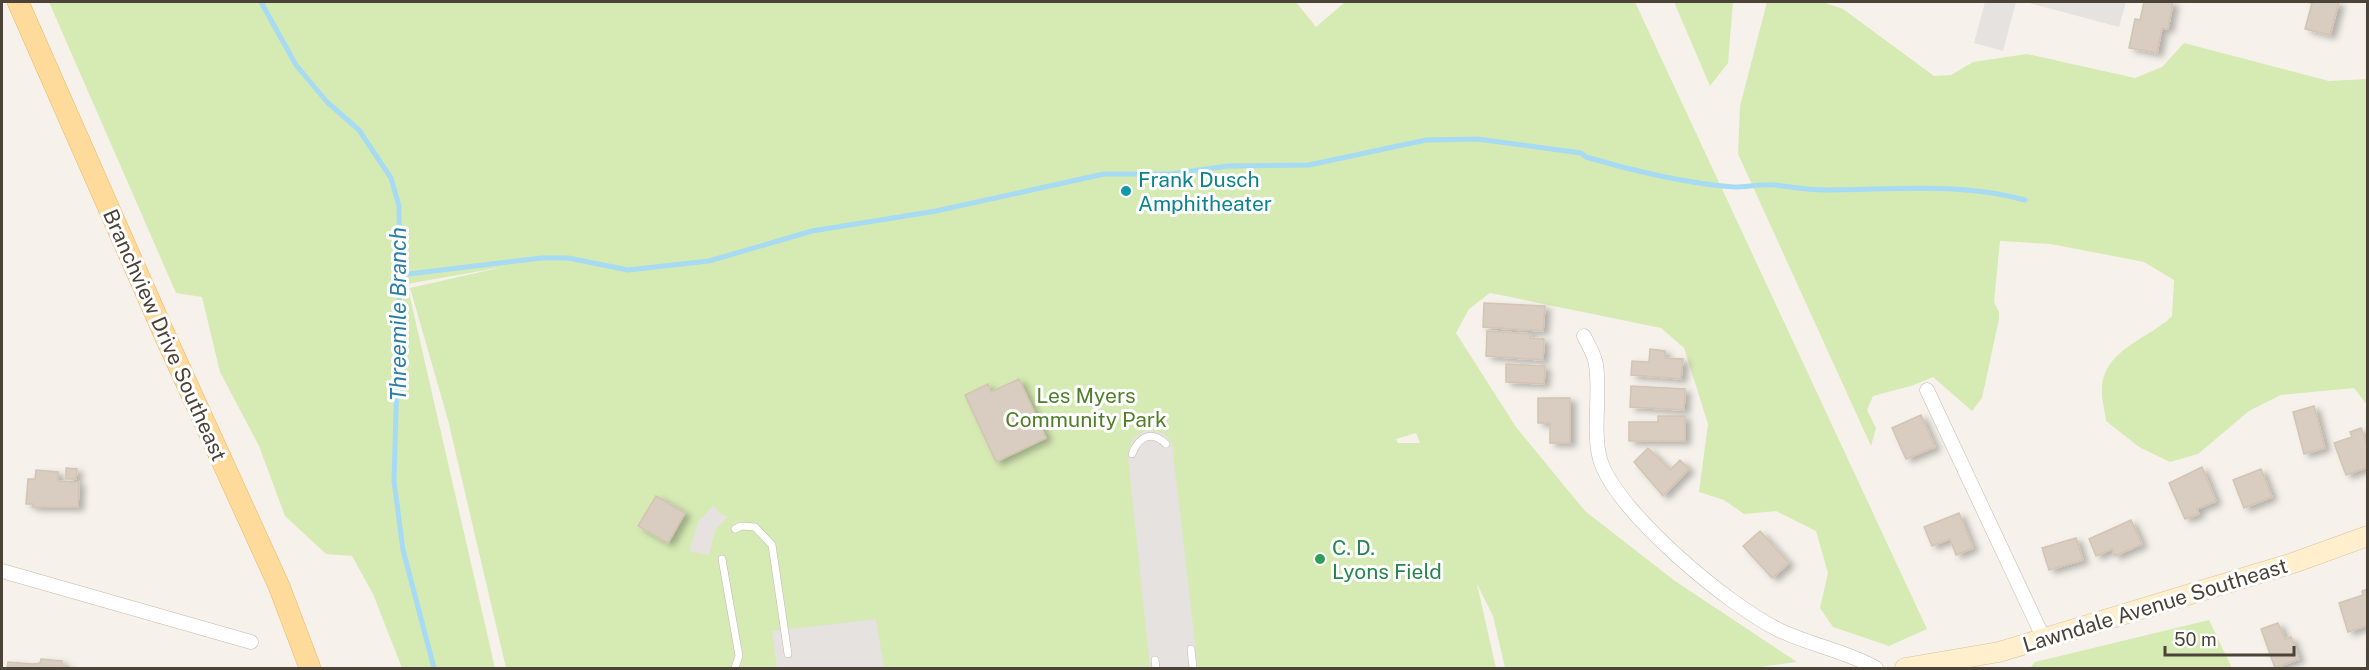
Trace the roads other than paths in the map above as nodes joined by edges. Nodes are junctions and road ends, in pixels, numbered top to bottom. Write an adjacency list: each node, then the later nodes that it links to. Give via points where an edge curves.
1 (18, 2): 15 (main road, Branchview Drive Southeast, via 279,586)
2 (1584, 336): 19 (street, via 1596,362 1600,462 1613,488 1627,504 1706,581 1753,615)
3 (1927, 390): 10 (street)
4 (1166, 444): 5 (lane, via 1151,434 1141,438)
5 (1132, 454)
6 (735, 529): 13 (lane, via 755,527 772,545)
7 (2367, 536): 10 (street, Lawndale Avenue Southeast, via 2293,563)
8 (722, 560): 16 (lane, via 739,656)
9 (2, 571): 11 (street)
10 (2044, 639): 20 (street, Lawndale Avenue Southeast, via 1999,652)
11 (251, 642)
12 (1191, 649): 18 (lane)
13 (788, 654)
14 (1155, 660): 17 (lane)
15 (310, 669)
16 (735, 669)
17 (1156, 669)
18 (1193, 669)
19 (1876, 669)
20 (1905, 669)

